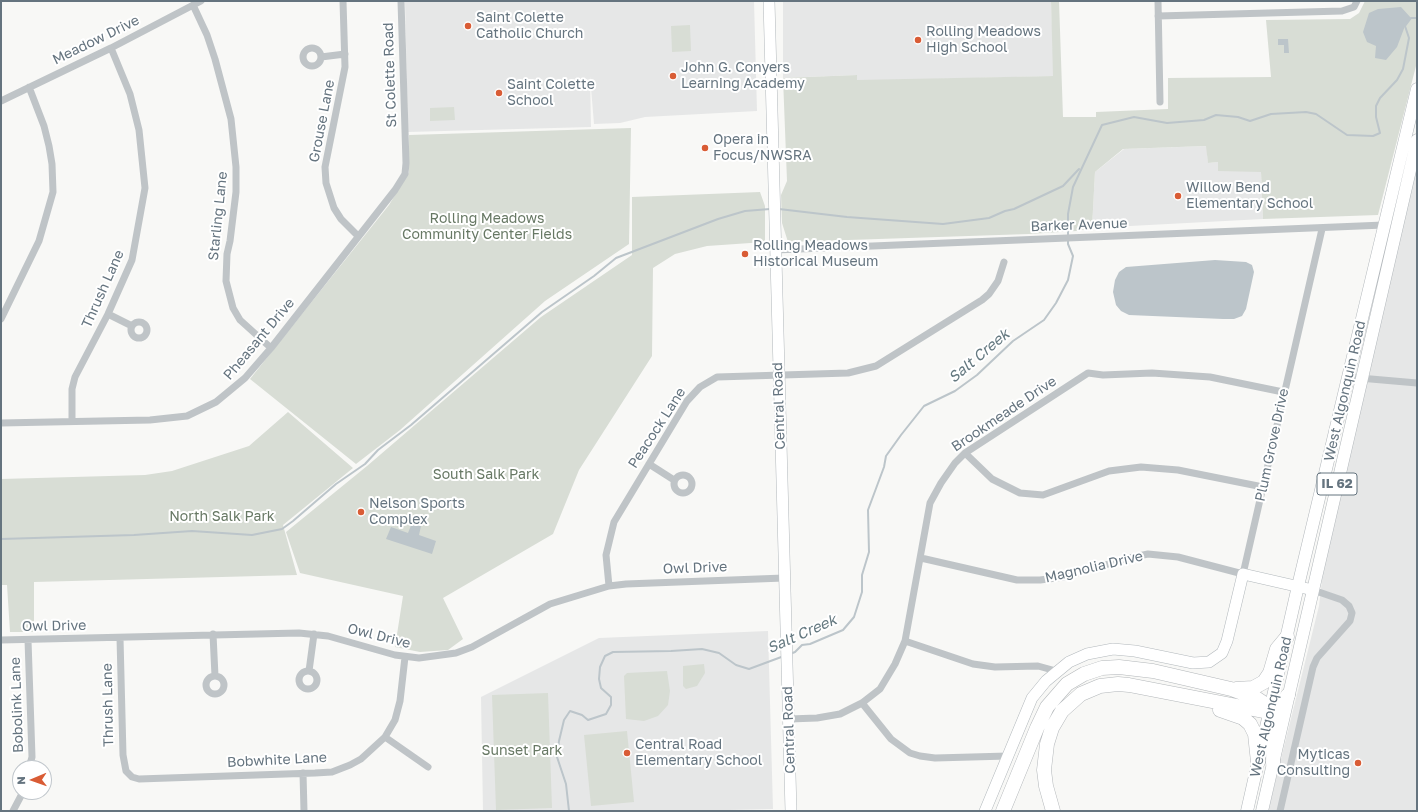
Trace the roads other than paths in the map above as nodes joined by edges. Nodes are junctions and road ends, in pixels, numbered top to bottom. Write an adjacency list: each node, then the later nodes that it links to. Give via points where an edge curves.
1 (201, 1): 7 (street, Meadow Drive)
2 (343, 1): 10 (street, Grouse Lane)
3 (401, 1): 17 (street, St Colette Road)
4 (769, 1): 22 (street, Central Road)
5 (1158, 1): 8 (street)
6 (1355, 4): 8 (street, via 1342,11)
7 (193, 5): 9 (street, Meadow Drive); 27 (street, Starling Lane, via 207,35 231,119 236,192 227,254 226,281 240,320)
8 (1158, 16): 15 (street)
9 (111, 48): 12 (street, Meadow Drive); 24 (street, Thrush Lane, via 130,94 138,123 145,188 132,260)
10 (345, 54): 11 (street); 21 (street, Grouse Lane, via 342,85 325,167 326,183 334,208)
11 (321, 57)
12 (29, 87): 14 (street, Meadow Drive); 25 (street, via 49,146 53,192 40,241)
13 (1417, 89): 18 (main road, West Algonquin Road / IL 62)
14 (1, 101)
15 (1160, 102)
16 (1417, 140): 18 (main road, West Algonquin Road / IL 62)
17 (406, 148): 21 (street, Pheasant Drive, via 402,182)
18 (1411, 153): 19 (main road, West Algonquin Road / IL 62); 30 (main road, West Algonquin Road / IL 62)
19 (1384, 225): 20 (street, Barker Avenue); 29 (main road, West Algonquin Road / IL 62)
20 (1322, 229): 22 (street, Barker Avenue); 32 (street, Plum Grove Drive)
21 (358, 236): 27 (street, Pheasant Drive)
22 (775, 250): 28 (street, Central Road)
23 (1004, 262): 28 (street, Peacock Lane, via 998,281 982,300 876,366 848,373)
24 (108, 314): 26 (street); 33 (street, Thrush Lane, via 72,389)
25 (1, 319)
26 (132, 326)
27 (271, 348): 33 (street, Pheasant Drive, via 230,392 187,416 150,420)
28 (778, 375): 36 (street, Peacock Lane, via 717,377 706,382 687,401); 41 (street, Central Road)
29 (1348, 377): 30 (street); 43 (main road, West Algonquin Road / IL 62)
30 (1361, 378): 31 (street); 44 (main road, West Algonquin Road / IL 62)
31 (1417, 383)
32 (1283, 392): 35 (street, Brookmeade Drive, via 1210,377 1152,373 1088,373); 38 (street, Plum Grove Drive)
33 (72, 421): 34 (street, Pheasant Drive)
34 (1, 423)
35 (965, 453): 38 (street, via 992,479 1020,493 1043,494 1109,471 1142,467 1178,470); 39 (street, Brookmeade Drive, via 941,482 930,504)
36 (650, 464): 37 (street); 42 (street, Peacock Lane, via 614,522 606,555)
37 (674, 480)
38 (1263, 488): 40 (street, Plum Grove Drive)
39 (921, 558): 40 (street, Magnolia Drive, via 1017,580 1064,577 1148,554 1178,557); 51 (street, Brookmeade Drive)
40 (1243, 574): 43 (street, Magnolia Drive); 54 (street, Plum Grove Drive, via 1227,641 1222,653 1216,658 1202,664 1113,649 1087,654 1069,662)
41 (784, 578): 42 (street, Owl Drive); 61 (street, Central Road)
42 (609, 586): 52 (street, Owl Drive, via 550,604 472,647 456,653)
43 (1298, 586): 44 (street, Magnolia Drive); 47 (main road, West Algonquin Road / IL 62)
44 (1313, 590): 58 (main road, West Algonquin Road / IL 62); 79 (street, via 1342,600 1352,613 1350,621 1317,658 1313,667)
45 (213, 634): 46 (street, Owl Drive); 48 (street, Owl Drive); 55 (street)
46 (314, 634): 52 (street, Owl Drive); 53 (street)
47 (1287, 637): 56 (highway, via 1277,649 1270,673 1264,682 1253,688); 60 (main road, West Algonquin Road / IL 62)
48 (120, 638): 50 (street, Owl Drive); 68 (street, Thrush Lane, via 123,755)
49 (1, 640): 50 (street, Owl Drive)
50 (28, 640): 64 (street, Bobolink Lane)
51 (905, 641): 54 (street, via 973,664 995,667 1038,666); 59 (street, Brookmeade Drive, via 880,689)
52 (405, 657): 62 (street, Bobwhite Lane, via 395,720)
53 (309, 671)
54 (1056, 672): 63 (street, via 1032,698)
55 (215, 676)
56 (1232, 689): 60 (highway, via 1256,698); 75 (highway, via 1125,667 1102,668 1076,678 1058,692 1043,714)
57 (1163, 692): 60 (highway); 65 (highway, via 1188,702 1228,712 1248,721 1255,734); 76 (highway, via 1129,685 1109,685 1090,689 1068,704 1052,728 1045,755 1046,786)
58 (1288, 695): 60 (highway, via 1279,706); 66 (main road, West Algonquin Road / IL 62)
59 (862, 703): 61 (street, Brookmeade Drive, via 840,714); 63 (street, via 891,739 910,753 935,758)
60 (1269, 710): 65 (main road, West Algonquin Road / IL 62); 66 (highway, via 1274,717)
61 (788, 719): 73 (street, Central Road)
62 (385, 737): 67 (street); 69 (street, Bobwhite Lane, via 350,766 332,772)
63 (1008, 756): 74 (street)
64 (31, 760)
65 (1258, 762): 77 (main road, West Algonquin Road / IL 62)
66 (1273, 763): 78 (main road, West Algonquin Road / IL 62)
67 (428, 767)
68 (126, 771): 69 (street, Bobwhite Lane, via 139,779)
69 (303, 773): 72 (street)
70 (19, 800): 71 (street)
71 (13, 811)
72 (304, 811)
73 (791, 811)
74 (985, 811)
75 (1003, 811)
76 (1053, 811)
77 (1247, 811)
78 (1262, 811)
79 (1280, 811)

